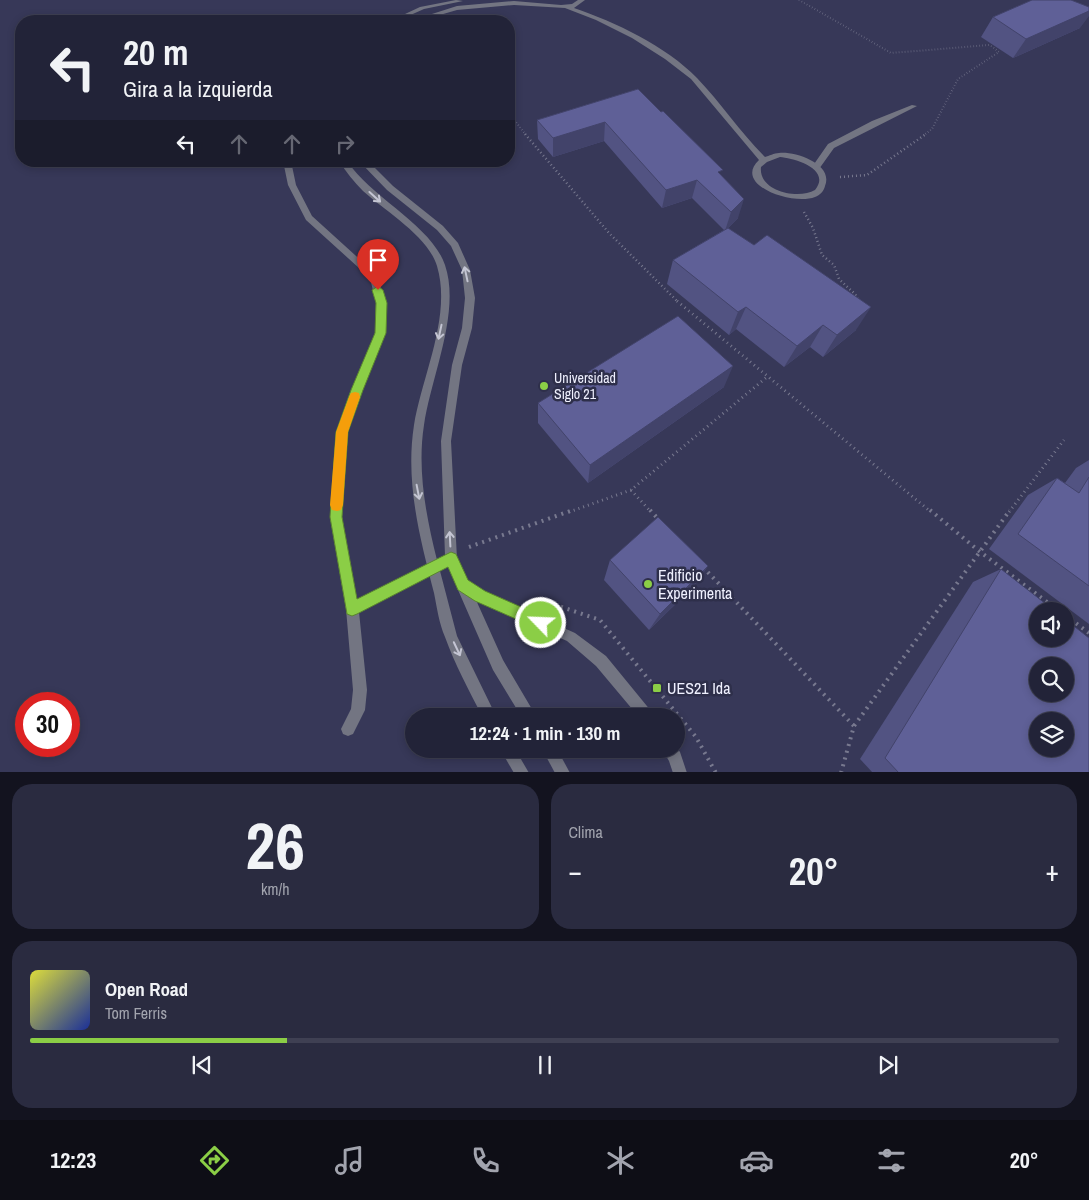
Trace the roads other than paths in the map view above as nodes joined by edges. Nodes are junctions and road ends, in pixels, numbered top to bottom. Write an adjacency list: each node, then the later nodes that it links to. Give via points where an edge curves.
1 (466, 0): 6 (street, via 422,8)
2 (537, 0): 4 (street)
3 (582, 0): 5 (street)
4 (548, 6): 5 (street); 7 (street, via 487,4)
5 (567, 7): 9 (street, via 598,19 675,63 692,77)
6 (406, 15)
7 (430, 15)
8 (914, 106): 13 (street, via 831,146)
9 (763, 160): 13 (street, via 789,155 804,159); 13 (street, via 756,173 765,187 774,193 797,198 808,197 823,188 824,180)
10 (288, 167): 17 (street, via 292,185 308,218 374,278 381,303 380,333 342,432 336,517)
11 (346, 167): 15 (street, one-way to 15, via 371,194 427,242 440,264 444,289 443,317 419,426 417,483)
12 (369, 167): 14 (street, one-way to 12, via 446,441 457,365 467,328 470,298 466,270 455,245 440,228)
13 (819, 170)
14 (451, 559): 15 (street); 16 (street)
15 (433, 568): 17 (street); 18 (street, one-way to 18, via 451,636)
16 (463, 585): 19 (street, via 498,665); 20 (street, via 480,596 571,637 601,661)
17 (352, 609): 21 (street, via 360,690 358,710)
18 (485, 708)
19 (524, 708)
20 (639, 708)
21 (348, 729)
22 (513, 758): 25 (street)
23 (554, 758): 26 (street)
24 (675, 758): 27 (street)
25 (522, 772)
26 (563, 772)
27 (680, 772)

